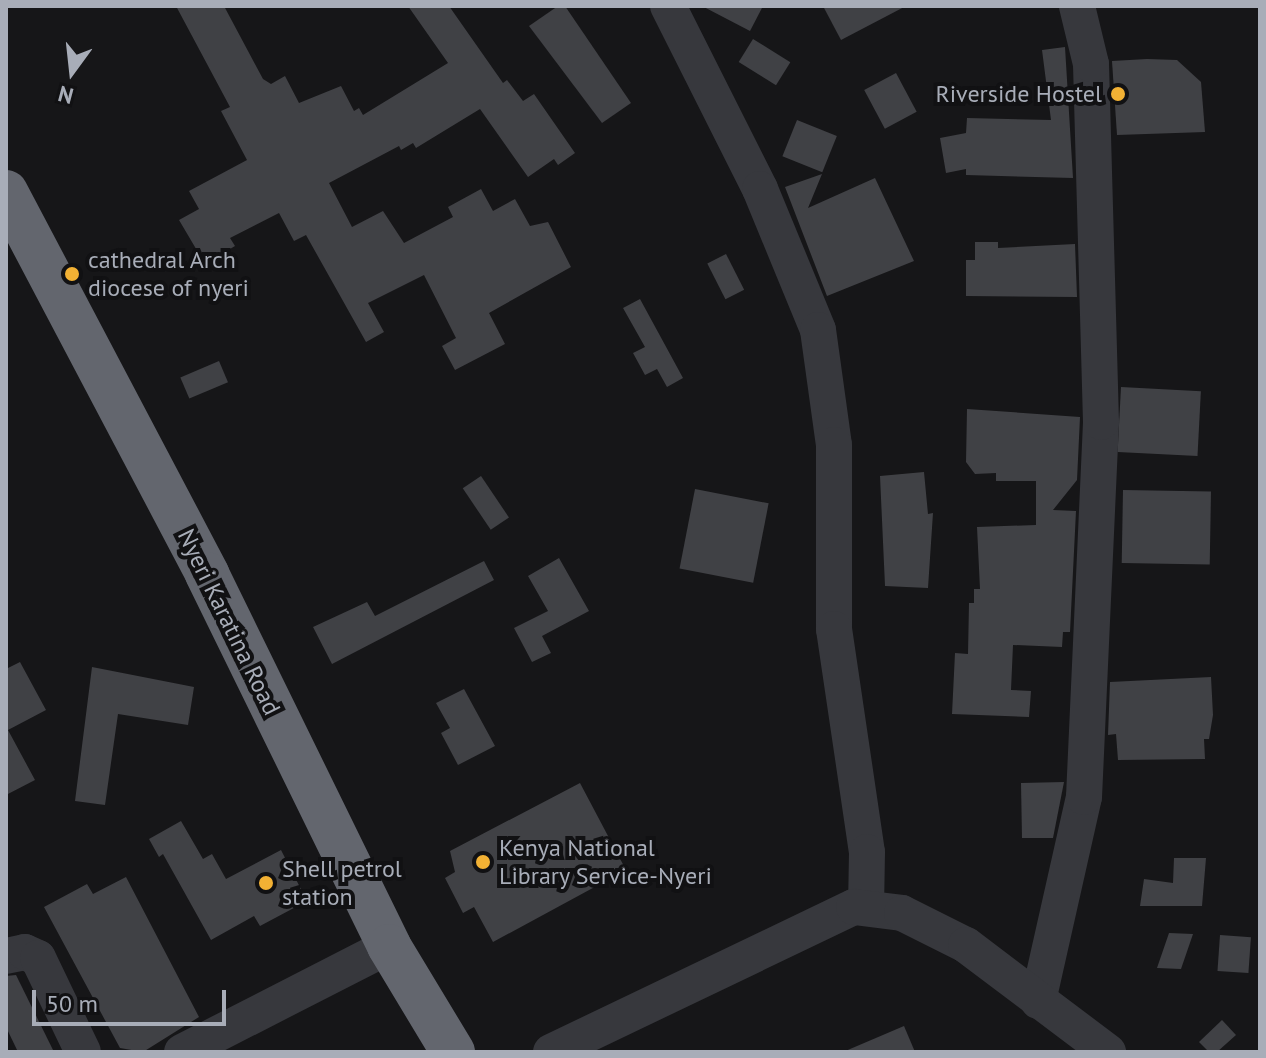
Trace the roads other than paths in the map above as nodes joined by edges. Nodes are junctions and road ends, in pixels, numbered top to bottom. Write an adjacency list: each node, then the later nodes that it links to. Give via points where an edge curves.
1 (668, 6): 4 (street, via 760,189 818,330 834,445 834,629 867,852)
2 (1077, 6): 7 (street, via 1091,64 1101,422 1084,797)
3 (6, 192): 5 (highway, Nyeri Karatina Road, via 180,520)
4 (866, 908): 7 (street, via 902,913 966,945); 11 (street, via 854,907)
5 (389, 946): 9 (street); 10 (highway, Nyeri Karatina Road)
6 (6, 956): 8 (street, via 25,952 38,958)
7 (1038, 1001): 12 (street)
8 (83, 1052)
9 (182, 1052)
10 (453, 1052)
11 (551, 1052)
12 (1108, 1052)

